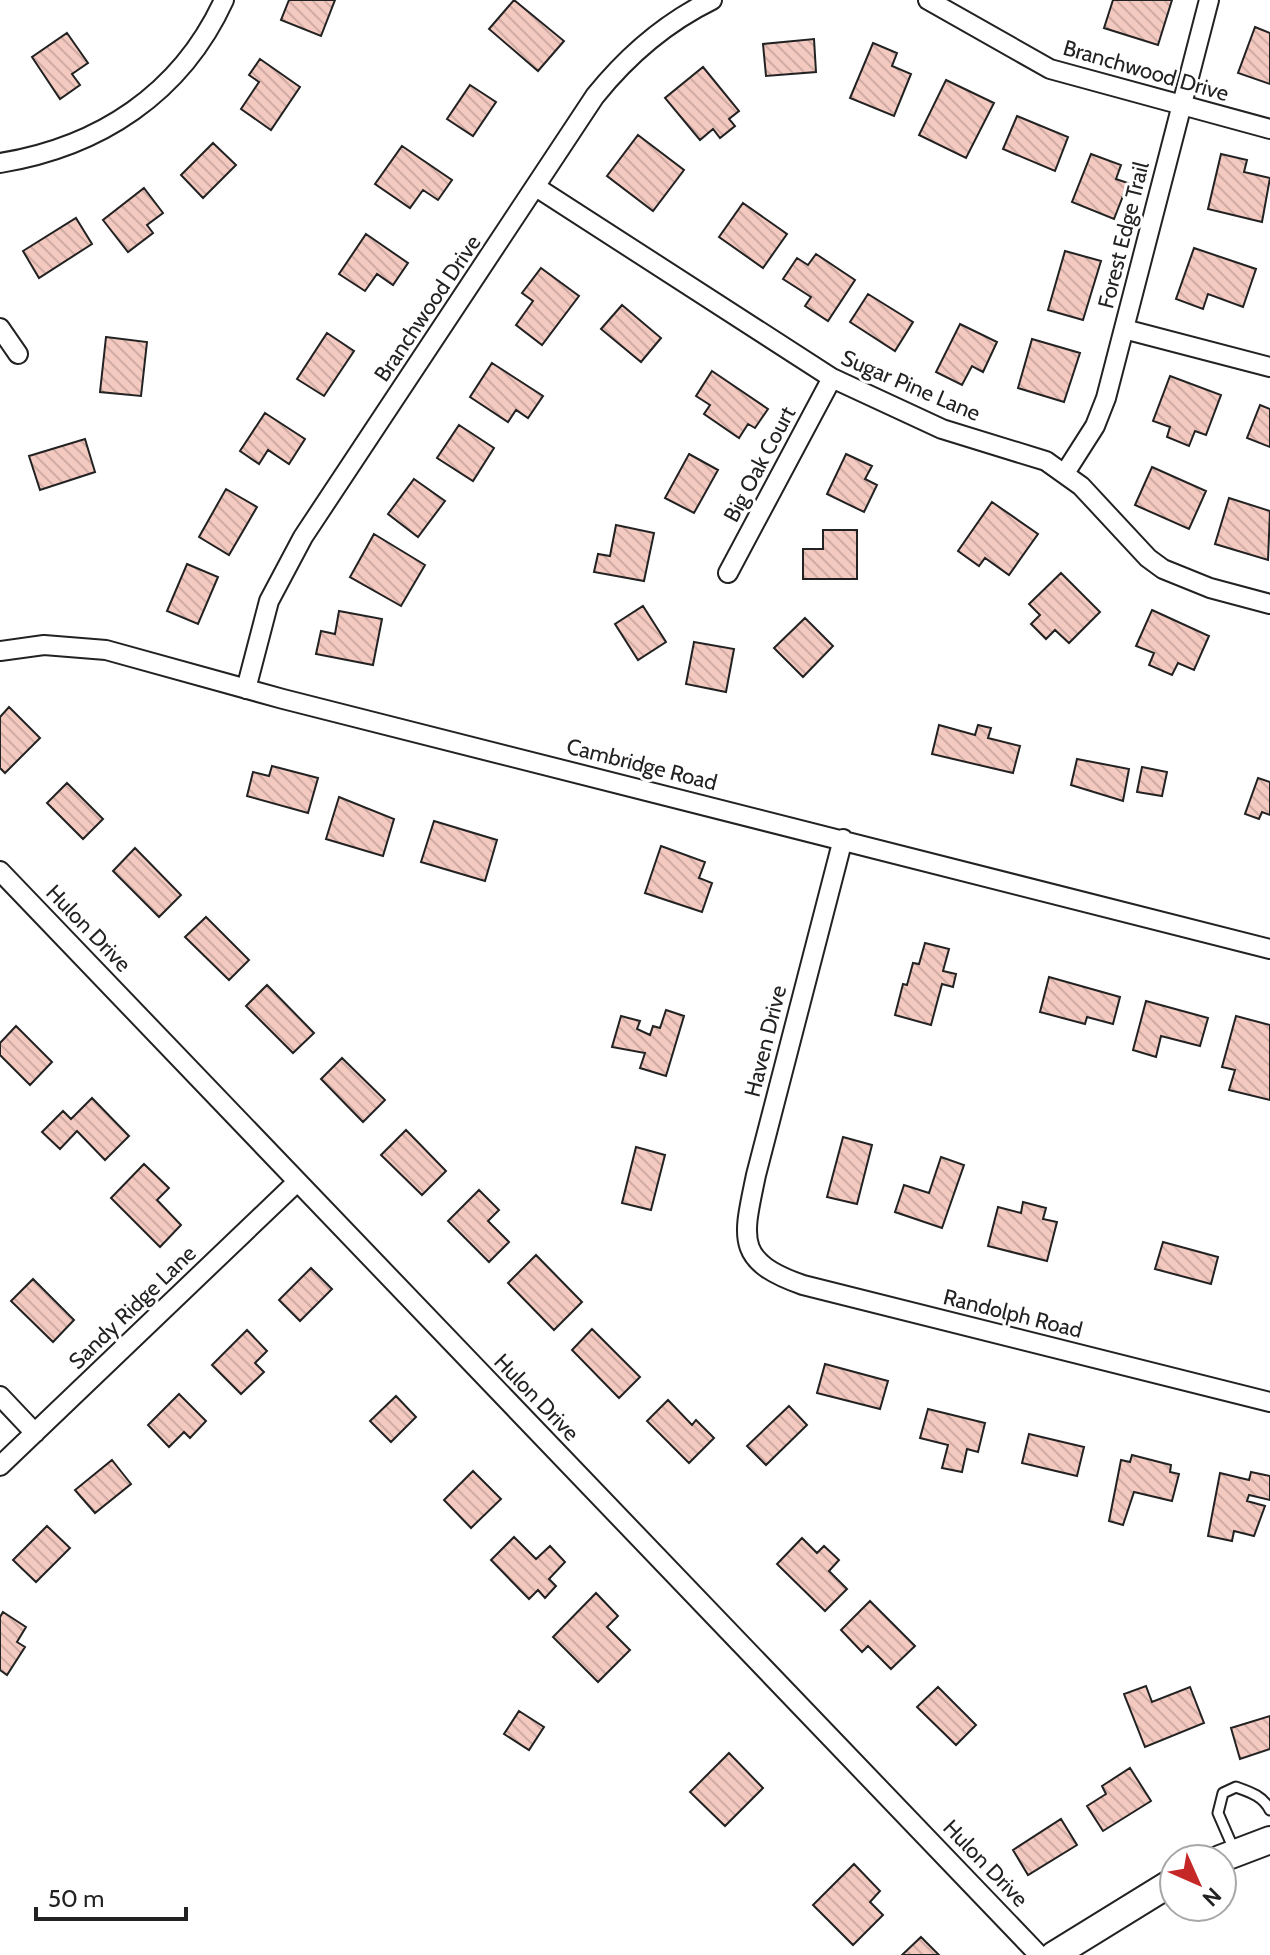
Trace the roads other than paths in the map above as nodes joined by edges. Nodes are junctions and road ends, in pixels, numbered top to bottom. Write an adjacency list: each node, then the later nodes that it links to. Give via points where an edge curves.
1 (224, 0): 7 (street, via 184,63 128,115 65,149)
2 (712, 0): 8 (street, Branchwood Drive, via 666,27 614,72)
3 (928, 0): 5 (street, Branchwood Drive, via 1050,69)
4 (1209, 0): 5 (street, Forest Edge Trail)
5 (1181, 107): 6 (street, Branchwood Drive); 10 (street, Forest Edge Trail)
6 (1270, 129)
7 (0, 163)
8 (536, 187): 13 (street, Sugar Pine Lane); 18 (street, Branchwood Drive, via 279,578 261,624)
9 (0, 328): 11 (street)
10 (1124, 329): 12 (street); 14 (street, Forest Edge Trail, via 1095,426)
11 (18, 354)
12 (1270, 367)
13 (832, 378): 14 (street, Sugar Pine Lane, via 942,429 1029,452); 15 (street, Big Oak Court)
14 (1065, 473): 16 (street, Sugar Pine Lane, via 1163,569)
15 (728, 573)
16 (1270, 604)
17 (0, 651): 18 (street, Cambridge Road, via 44,645 106,650)
18 (246, 689): 19 (street, Cambridge Road)
19 (843, 839): 21 (street, Cambridge Road); 23 (street, Haven Drive, via 756,1175 745,1228)
20 (0, 871): 22 (street, Hulon Drive)
21 (1270, 949)
22 (297, 1182): 26 (street, Sandy Ridge Lane); 33 (street, Hulon Drive)
23 (751, 1255): 25 (street, Randolph Road, via 771,1273 803,1285)
24 (0, 1396): 26 (street)
25 (1270, 1402)
26 (35, 1433): 27 (street, Sandy Ridge Lane)
27 (0, 1466)
28 (1270, 1810): 30 (lane, via 1265,1800 1236,1787 1223,1793 1218,1813)
29 (1270, 1840): 31 (street)
30 (1225, 1843)
31 (1238, 1852)
32 (1158, 1891): 34 (street)
33 (1039, 1955)
34 (1054, 1955)

